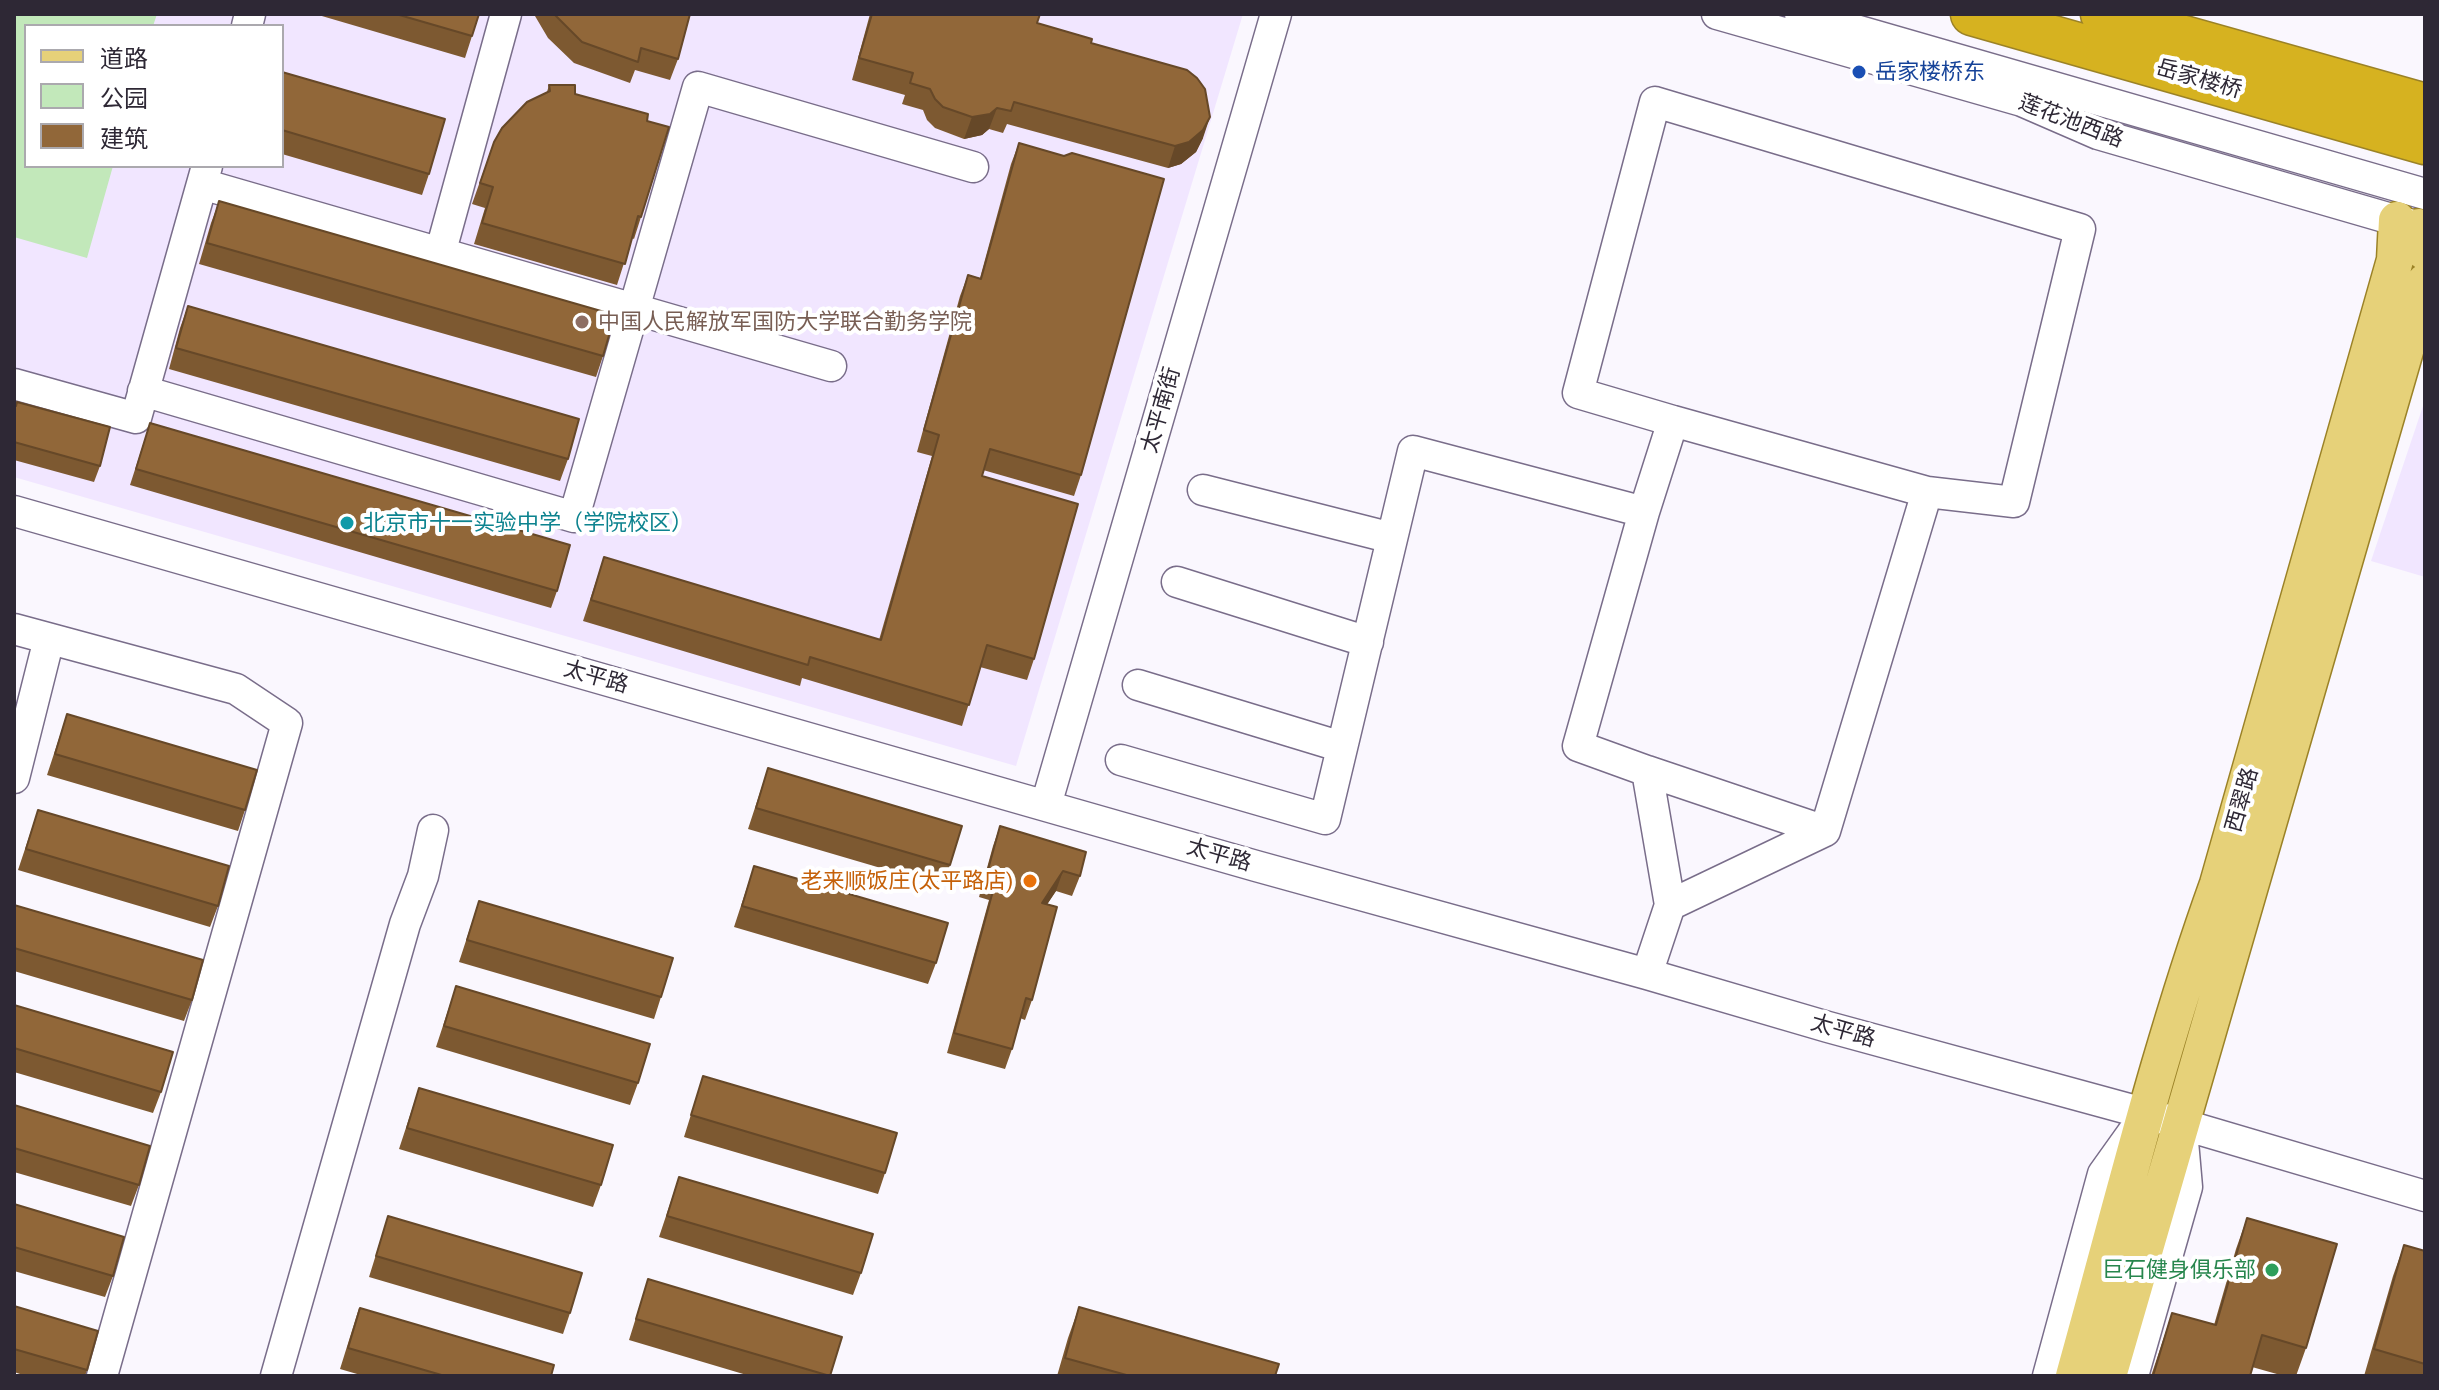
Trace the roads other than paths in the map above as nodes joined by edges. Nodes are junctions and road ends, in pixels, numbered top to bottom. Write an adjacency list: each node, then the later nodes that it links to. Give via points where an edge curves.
1 (506, 14): 12 (street)
2 (1276, 14): 33 (street, 太平南街)
3 (1717, 14): 11 (street, 莲花池西路, via 2022,101 2098,134)
4 (1800, 14): 11 (street, 莲花池西路)
5 (1972, 14): 8 (highway, 岳家楼桥)
6 (2102, 14): 7 (highway, 岳家楼桥)
7 (2425, 105)
8 (2425, 143)
9 (973, 167): 14 (street, via 698,87)
10 (204, 175): 12 (street); 17 (street)
11 (2419, 213): 38 (main road, 西翠路, via 2395,260 2218,884)
12 (440, 254): 14 (street)
13 (2425, 282): 39 (main road, 西翠路)
14 (634, 310): 15 (street); 17 (street, via 574,517)
15 (831, 366)
16 (14, 384): 17 (street, via 136,418)
17 (143, 391)
18 (1673, 421): 20 (street); 20 (street, via 1578,393 1655,102 2080,229 2014,502); 22 (street)
19 (1203, 490): 23 (street)
20 (1927, 492): 35 (street)
21 (14, 511): 33 (street, 太平路)
22 (1644, 512): 23 (street, via 1413,451); 31 (street, via 1578,746)
23 (1392, 538): 27 (street)
24 (1177, 582): 27 (street)
25 (14, 629): 26 (street)
26 (49, 639): 32 (street); 41 (street, via 236,689 287,723)
27 (1368, 642): 29 (street)
28 (1138, 685): 29 (street)
29 (1342, 747): 30 (street, via 1325,819)
30 (1121, 760)
31 (1647, 771): 35 (street); 36 (street)
32 (14, 778)
33 (1046, 805): 37 (street, 太平路)
34 (433, 830): 42 (street)
35 (1825, 831): 36 (street)
36 (1670, 905): 37 (street)
37 (1647, 974): 38 (street, 太平路)
38 (2147, 1114): 39 (street, 太平路); 43 (street, via 2103,1174); 44 (main road, 西翠路)
39 (2182, 1124): 40 (street, 太平路); 45 (main road, 西翠路); 46 (street, via 2187,1187)
40 (2425, 1196)
41 (102, 1376)
42 (276, 1376)
43 (2048, 1376)
44 (2074, 1376)
45 (2108, 1376)
46 (2133, 1376)

